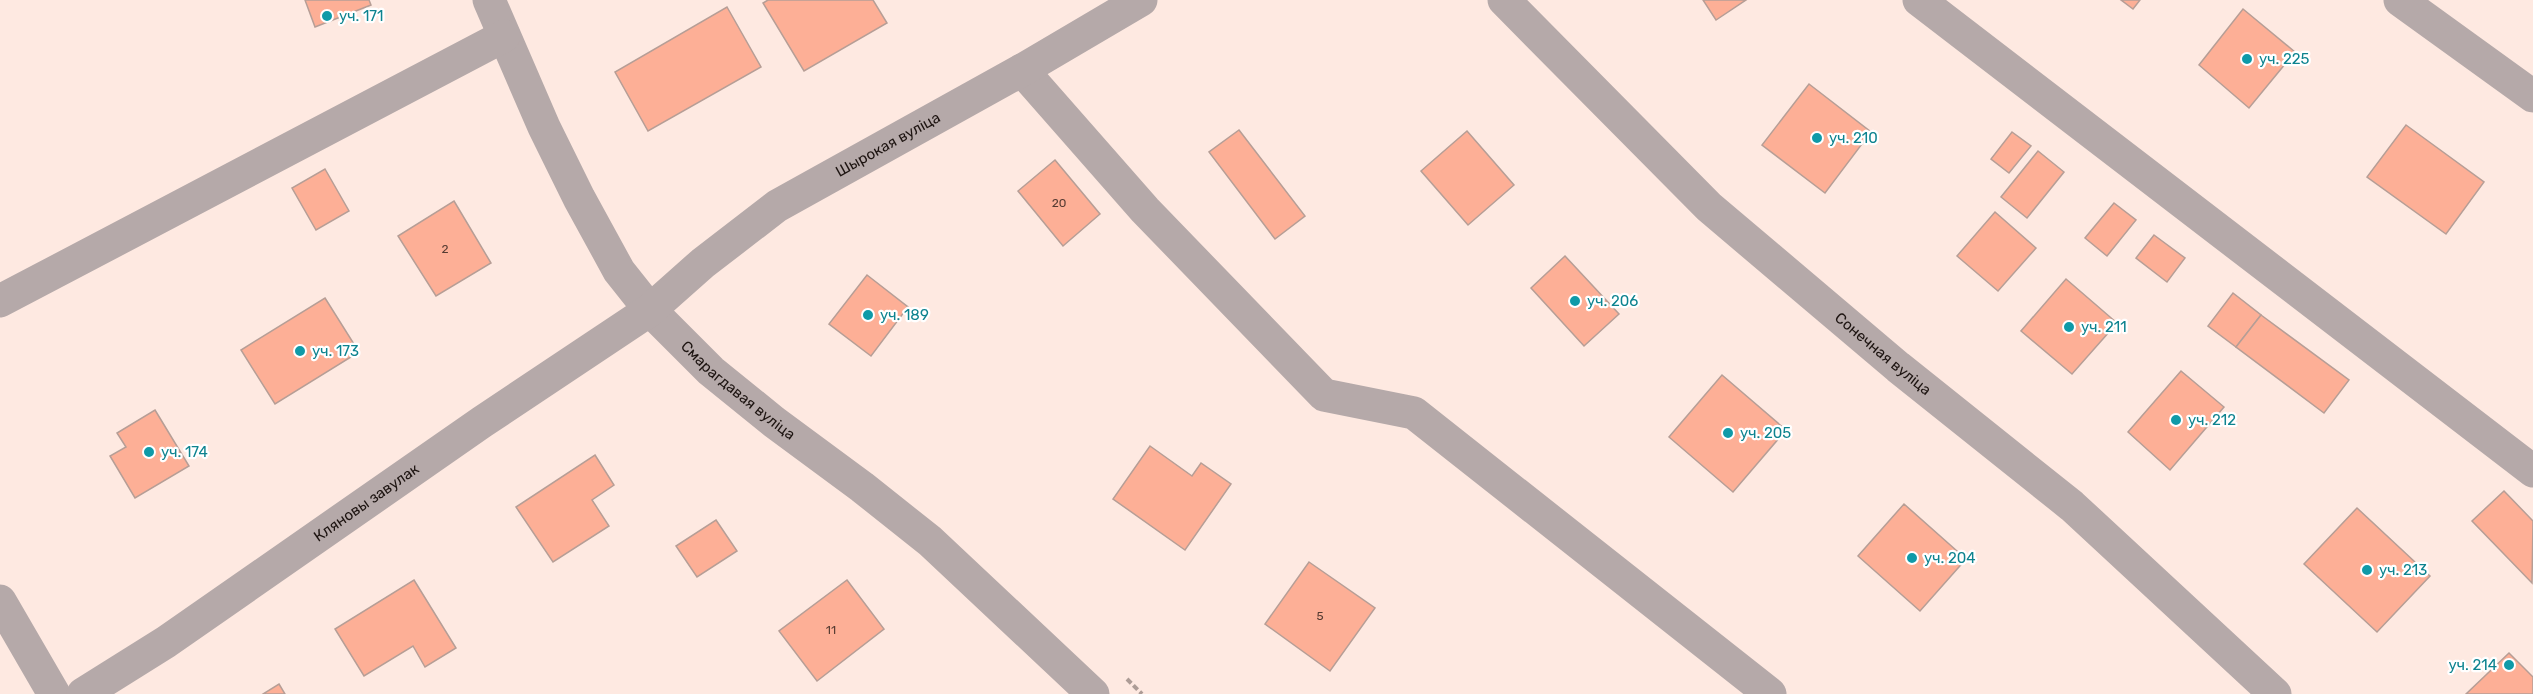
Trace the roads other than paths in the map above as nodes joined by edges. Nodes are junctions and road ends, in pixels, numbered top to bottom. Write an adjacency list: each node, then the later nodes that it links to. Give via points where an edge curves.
1 (489, 0): 6 (street, Смарагдавая вуліца)
2 (1141, 0): 7 (street, Шырокая вуліца)
3 (1504, 0): 17 (street, Сонечная вуліца, via 1709,207 1898,367 2072,506)
4 (1919, 0): 11 (street)
5 (2400, 0): 8 (street)
6 (504, 36): 9 (street); 10 (street, Смарагдавая вуліца, via 579,198 619,271)
7 (1022, 70): 10 (street, Шырокая вуліца, via 777,206); 16 (street, via 1145,210 1324,395 1414,413)
8 (2533, 96)
9 (0, 301)
10 (650, 310): 13 (street, Смарагдавая вуліца, via 720,378 930,541); 15 (street, Кляновы завулак, via 166,642)
11 (2533, 471)
12 (0, 601): 14 (street)
13 (1081, 690)
14 (54, 694)
15 (83, 694)
16 (1770, 694)
17 (2275, 694)

